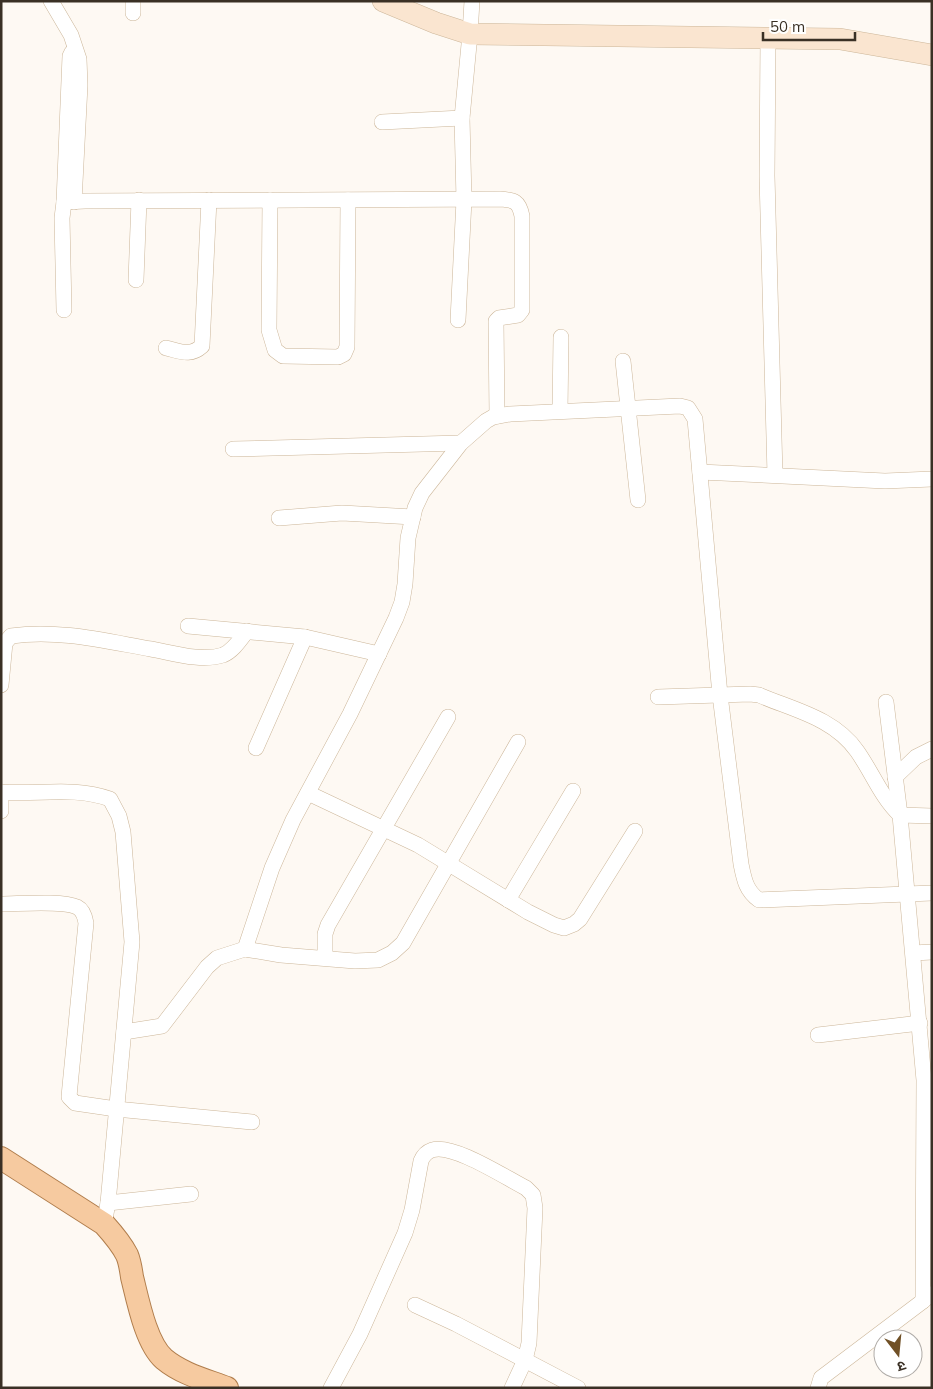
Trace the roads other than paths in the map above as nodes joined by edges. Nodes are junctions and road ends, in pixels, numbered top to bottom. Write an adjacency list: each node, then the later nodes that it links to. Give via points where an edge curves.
1 (51, 1): 14 (street, via 75,47 70,56)
2 (383, 1): 4 (street)
3 (472, 1): 4 (street)
4 (470, 34): 5 (street); 7 (street)
5 (768, 38): 6 (street, via 840,39); 27 (street, via 767,176)
6 (932, 55)
7 (462, 118): 8 (street); 13 (street)
8 (382, 122)
9 (138, 200): 10 (street); 14 (street); 15 (street)
10 (209, 200): 11 (street); 19 (street, via 202,346 196,352 188,353)
11 (270, 200): 12 (street); 12 (street, via 269,330 275,350 283,356 338,357 344,354 347,346)
12 (348, 200): 13 (street)
13 (464, 200): 17 (street); 23 (street, via 512,200 520,206 522,216 522,310 518,315 499,318 496,324)
14 (69, 202): 16 (street, via 62,218)
15 (136, 280)
16 (64, 310)
17 (458, 320)
18 (561, 337): 22 (street)
19 (166, 348)
20 (623, 361): 21 (street)
21 (628, 408): 22 (street); 26 (street, via 688,408 695,419); 29 (street)
22 (560, 411): 23 (street)
23 (497, 416): 24 (street, via 486,421)
24 (461, 443): 25 (street); 30 (street, via 422,493)
25 (232, 448)
26 (700, 472): 27 (street); 37 (street)
27 (775, 475): 28 (street, via 885,481)
28 (932, 479)
29 (638, 500)
30 (413, 517): 31 (street, via 342,513); 35 (street, via 402,602)
31 (279, 518)
32 (188, 626): 33 (street)
33 (247, 632): 34 (street); 36 (street, via 229,652 210,657 73,635 41,633 11,636 5,643)
34 (305, 637): 35 (street); 42 (street)
35 (379, 654): 47 (street)
36 (1, 685)
37 (720, 695): 38 (street); 49 (street, via 759,695 824,721 856,750 890,805); 55 (street, via 741,864 747,888 753,896 759,900)
38 (658, 696)
39 (886, 702): 44 (street)
40 (448, 717): 51 (street)
41 (518, 742): 53 (street)
42 (256, 748)
43 (932, 749): 44 (street, via 916,757)
44 (895, 777): 49 (street)
45 (573, 791): 56 (street)
46 (1, 792): 48 (street); 63 (street, via 94,793 110,799 119,816 132,942)
47 (308, 793): 51 (street); 58 (street, via 272,868)
48 (1, 811)
49 (900, 815): 50 (street); 55 (street)
50 (932, 816)
51 (384, 829): 53 (street); 61 (street, via 328,925)
52 (635, 831): 56 (street, via 574,924 564,928 554,925)
53 (448, 863): 56 (street); 61 (street, via 403,943 392,953 378,960)
54 (932, 893): 55 (street)
55 (907, 894): 60 (street)
56 (508, 900)
57 (1, 904): 66 (street, via 62,904 77,907 84,914 86,924 70,1097 75,1103)
58 (246, 950): 61 (street); 63 (street, via 217,958 207,967 162,1026)
59 (932, 952): 60 (street)
60 (913, 953): 62 (street)
61 (324, 958)
62 (923, 1017): 64 (street); 65 (street)
63 (124, 1032): 66 (street)
64 (818, 1035)
65 (928, 1080): 71 (street)
66 (116, 1109): 67 (street); 70 (street)
67 (252, 1122)
68 (1, 1158): 70 (main road)
69 (191, 1194): 70 (street)
70 (106, 1214): 74 (main road, via 128,1256 142,1317 163,1358 189,1373)
71 (928, 1297): 78 (street, via 821,1378)
72 (416, 1306): 73 (street)
73 (525, 1360): 75 (street, via 532,1285 533,1195 526,1188 462,1155 432,1150 424,1154 421,1161 405,1233 360,1334); 76 (street); 77 (street)
74 (227, 1388)
75 (331, 1388)
76 (512, 1388)
77 (578, 1388)
78 (818, 1388)

